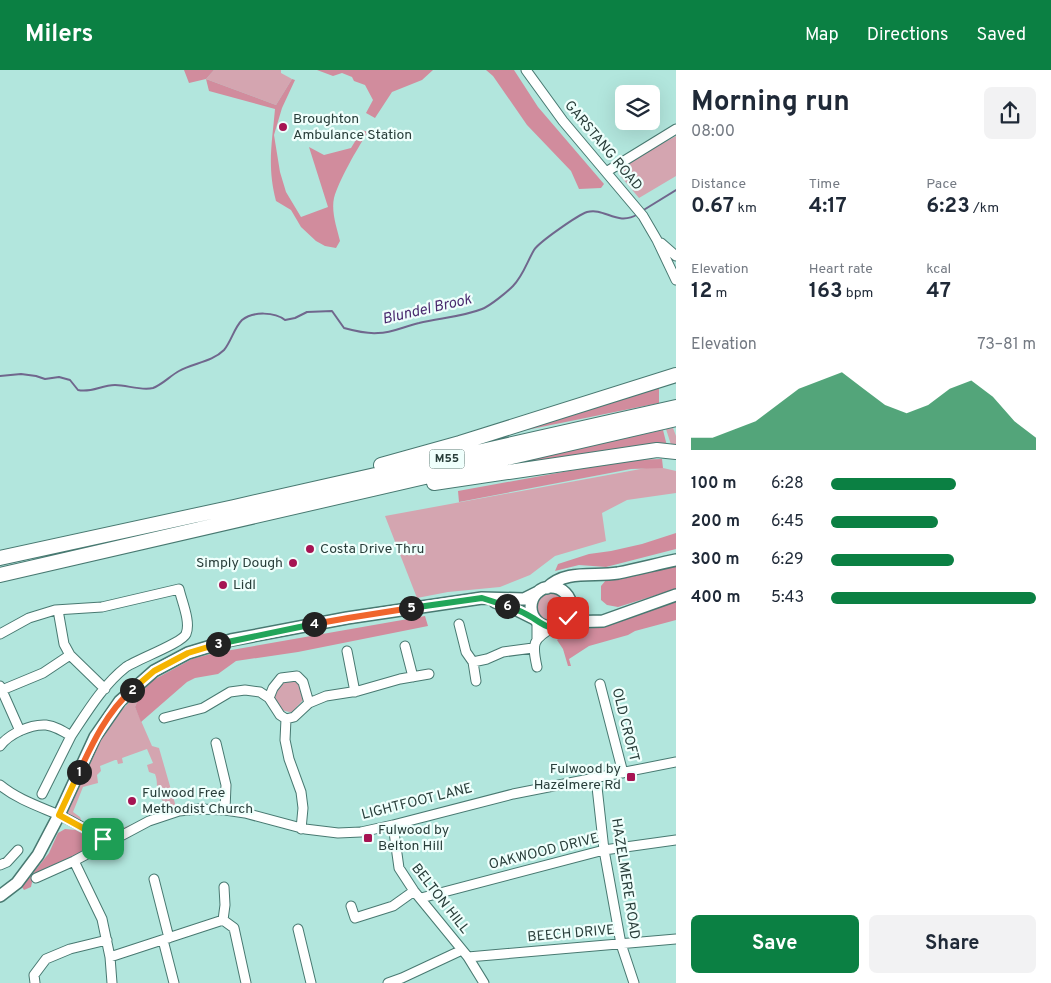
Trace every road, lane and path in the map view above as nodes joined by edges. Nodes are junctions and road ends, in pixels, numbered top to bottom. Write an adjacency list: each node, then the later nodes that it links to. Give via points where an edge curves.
1 (526, 70): 3 (street, GARSTANG ROAD, via 562,121)
2 (676, 129): 3 (street)
3 (606, 172): 4 (street, GARSTANG ROAD)
4 (660, 243): 5 (street); 6 (street, GARSTANG ROAD); 7 (street, GARSTANG ROAD)
5 (676, 252)
6 (676, 256)
7 (676, 280)
8 (676, 375): 12 (highway, M55)
9 (676, 408): 10 (highway, M55)
10 (666, 418): 12 (highway, M55); 13 (highway, M55)
11 (673, 451): 13 (highway, M55, via 657,450 477,476)
12 (234, 507): 14 (highway, M55)
13 (247, 519): 17 (highway, M55)
14 (0, 558)
15 (676, 560): 16 (main road, via 616,574)
16 (592, 574): 18 (main road, via 562,578); 21 (main road, via 570,585)
17 (0, 575)
18 (542, 590): 20 (main road, via 518,600); 21 (main road, via 558,589); 23 (main road, via 532,602 531,610)
19 (676, 596): 24 (main road)
20 (482, 598): 23 (main road, via 517,610); 55 (main road, via 348,618 231,640 188,653 154,671 120,701 95,737)
21 (570, 600): 24 (main road, via 580,614); 26 (main road, via 571,613)
22 (58, 610): 27 (street, via 29,618); 31 (street, via 64,644); 39 (street, via 102,607 178,590 188,626 186,634 178,642 125,668)
23 (536, 621): 26 (main road, via 548,627); 28 (street)
24 (603, 621): 26 (main road)
25 (459, 624): 32 (street, via 466,652)
26 (560, 625): 28 (street, via 544,632)
27 (0, 634)
28 (535, 644): 32 (street); 33 (street)
29 (406, 646): 35 (street)
30 (347, 651): 40 (street)
31 (70, 655): 38 (street, via 43,673); 39 (street)
32 (473, 662): 36 (street)
33 (537, 667)
34 (429, 674): 35 (street)
35 (413, 676): 40 (street)
36 (476, 681)
37 (600, 684): 50 (street, OLD CROFT)
38 (1, 688): 45 (street)
39 (105, 688): 46 (street)
40 (356, 692): 42 (street)
41 (269, 698): 42 (street, via 281,678 297,676 303,682); 43 (street, via 260,692 230,692 203,708); 44 (street)
42 (309, 702): 44 (street, via 294,717)
43 (164, 718)
44 (286, 719): 57 (street, via 289,759 301,792)
45 (20, 731): 46 (street, via 44,725); 48 (street)
46 (71, 736): 53 (street)
47 (216, 743): 54 (street, via 226,785)
48 (0, 746)
49 (676, 762): 50 (street, LIGHTFOOT LANE)
50 (623, 773): 51 (street, LIGHTFOOT LANE)
51 (596, 778): 56 (street, LIGHTFOOT LANE, via 513,794); 61 (street, HAZELMERE ROAD)
52 (0, 785): 55 (street, via 27,802)
53 (42, 794)
54 (225, 810): 57 (street, LIGHTFOOT LANE); 58 (street, LIGHTFOOT LANE, via 180,811 149,821)
55 (59, 815): 58 (street, via 103,839); 68 (main road, via 38,856 17,883)
56 (393, 825): 57 (street, LIGHTFOOT LANE, via 338,833); 67 (street, BELTON HILL, via 400,868)
57 (301, 828)
58 (111, 840): 62 (street, LIGHTFOOT LANE)
59 (676, 840): 61 (street, OAKWOOD DRIVE)
60 (18, 850): 63 (street)
61 (604, 850): 67 (street, OAKWOOD DRIVE); 75 (street, HAZELMERE ROAD)
62 (74, 861): 64 (street, LIGHTFOOT LANE); 74 (street, via 99,912)
63 (0, 865)
64 (36, 878)
65 (154, 879): 72 (street)
66 (224, 887): 70 (street)
67 (418, 895): 69 (street, OAKWOOD DRIVE, via 355,918); 76 (street, BELTON HILL)
68 (0, 896)
69 (351, 906)
70 (223, 920): 72 (street); 82 (street, via 234,928)
71 (298, 929): 83 (street)
72 (166, 939): 77 (street); 81 (street)
73 (676, 939): 75 (street, BEECH DRIVE)
74 (108, 940): 77 (street); 79 (street, via 70,949 46,959 34,975)
75 (621, 944): 76 (street, BEECH DRIVE); 86 (street, HAZELMERE ROAD)
76 (465, 954): 78 (street); 85 (street, BELTON HILL)
77 (110, 957): 80 (street)
78 (403, 981): 84 (street)
79 (35, 983)
80 (112, 983)
81 (174, 983)
82 (246, 983)
83 (311, 983)
84 (388, 983)
85 (484, 983)
86 (634, 983)

